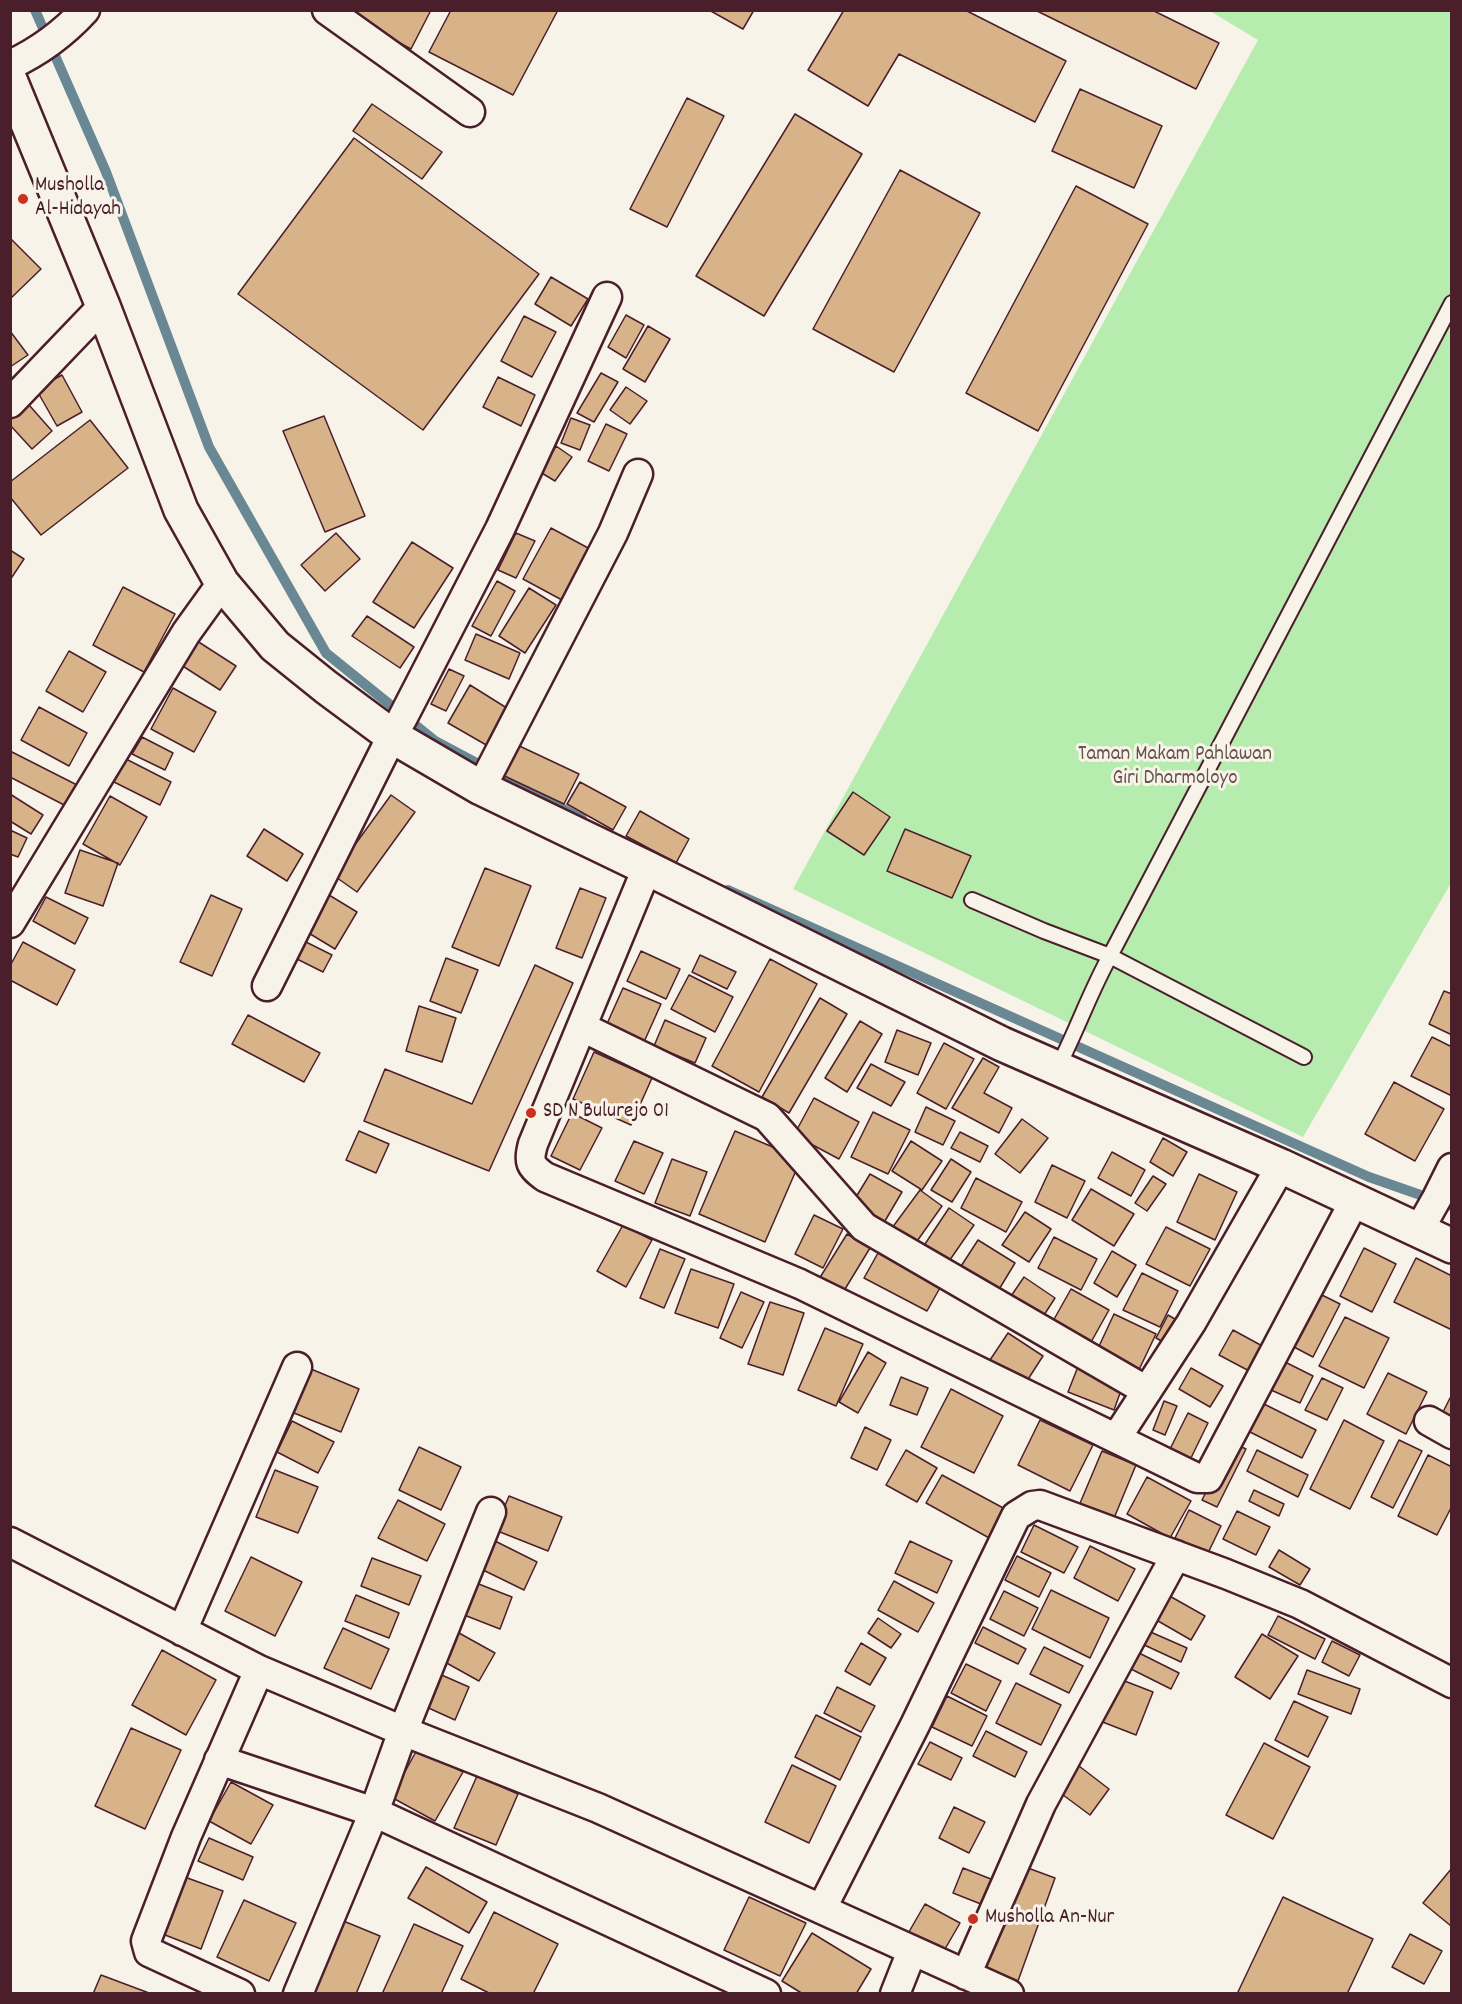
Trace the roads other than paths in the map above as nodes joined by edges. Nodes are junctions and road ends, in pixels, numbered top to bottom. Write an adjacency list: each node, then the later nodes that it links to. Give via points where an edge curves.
1 (85, 10): 3 (street, via 71,26)
2 (327, 10): 4 (street)
3 (15, 68): 7 (street)
4 (470, 112)
5 (607, 297): 11 (street, via 500,529)
6 (1452, 303): 16 (lane)
7 (103, 306): 8 (street); 10 (street, via 181,510)
8 (10, 403)
9 (638, 474): 12 (street, via 613,533)
10 (222, 583): 11 (street, via 275,646); 15 (street, via 186,633)
11 (397, 728): 12 (street); 17 (street)
12 (486, 780): 13 (street)
13 (648, 868): 18 (street); 19 (street, via 1002,1044)
14 (972, 900): 16 (lane)
15 (10, 923)
16 (1110, 956): 19 (lane); 20 (lane)
17 (267, 986)
18 (582, 1027): 27 (street, via 767,1117 864,1227); 28 (street, via 533,1144 530,1155 534,1169 800,1284)
19 (1064, 1055): 21 (street)
20 (1304, 1057)
21 (1281, 1166): 23 (street); 27 (street, via 1191,1323)
22 (1452, 1168): 24 (street)
23 (1355, 1200): 24 (street); 28 (street, via 1208,1478 1197,1478)
24 (1419, 1230): 25 (street)
25 (1452, 1246)
26 (297, 1367): 32 (street)
27 (1147, 1391): 28 (street)
28 (1117, 1437)
29 (491, 1512): 35 (street)
30 (10, 1542): 32 (street)
31 (1176, 1555): 34 (street, via 1300,1604); 38 (street, via 1040,1505 1016,1516); 40 (street, via 1041,1804)
32 (182, 1631): 33 (street)
33 (259, 1670): 35 (street); 36 (street)
34 (1452, 1683)
35 (403, 1731): 37 (street); 38 (street, via 598,1808)
36 (219, 1760): 37 (street); 41 (street, via 146,1941 149,1952)
37 (374, 1812): 42 (street); 43 (street)
38 (822, 1908): 39 (street)
39 (912, 1951): 40 (street); 44 (street)
40 (966, 1975): 45 (street)
41 (240, 1994)
42 (298, 1994)
43 (766, 1994)
44 (895, 1994)
45 (1009, 1994)

